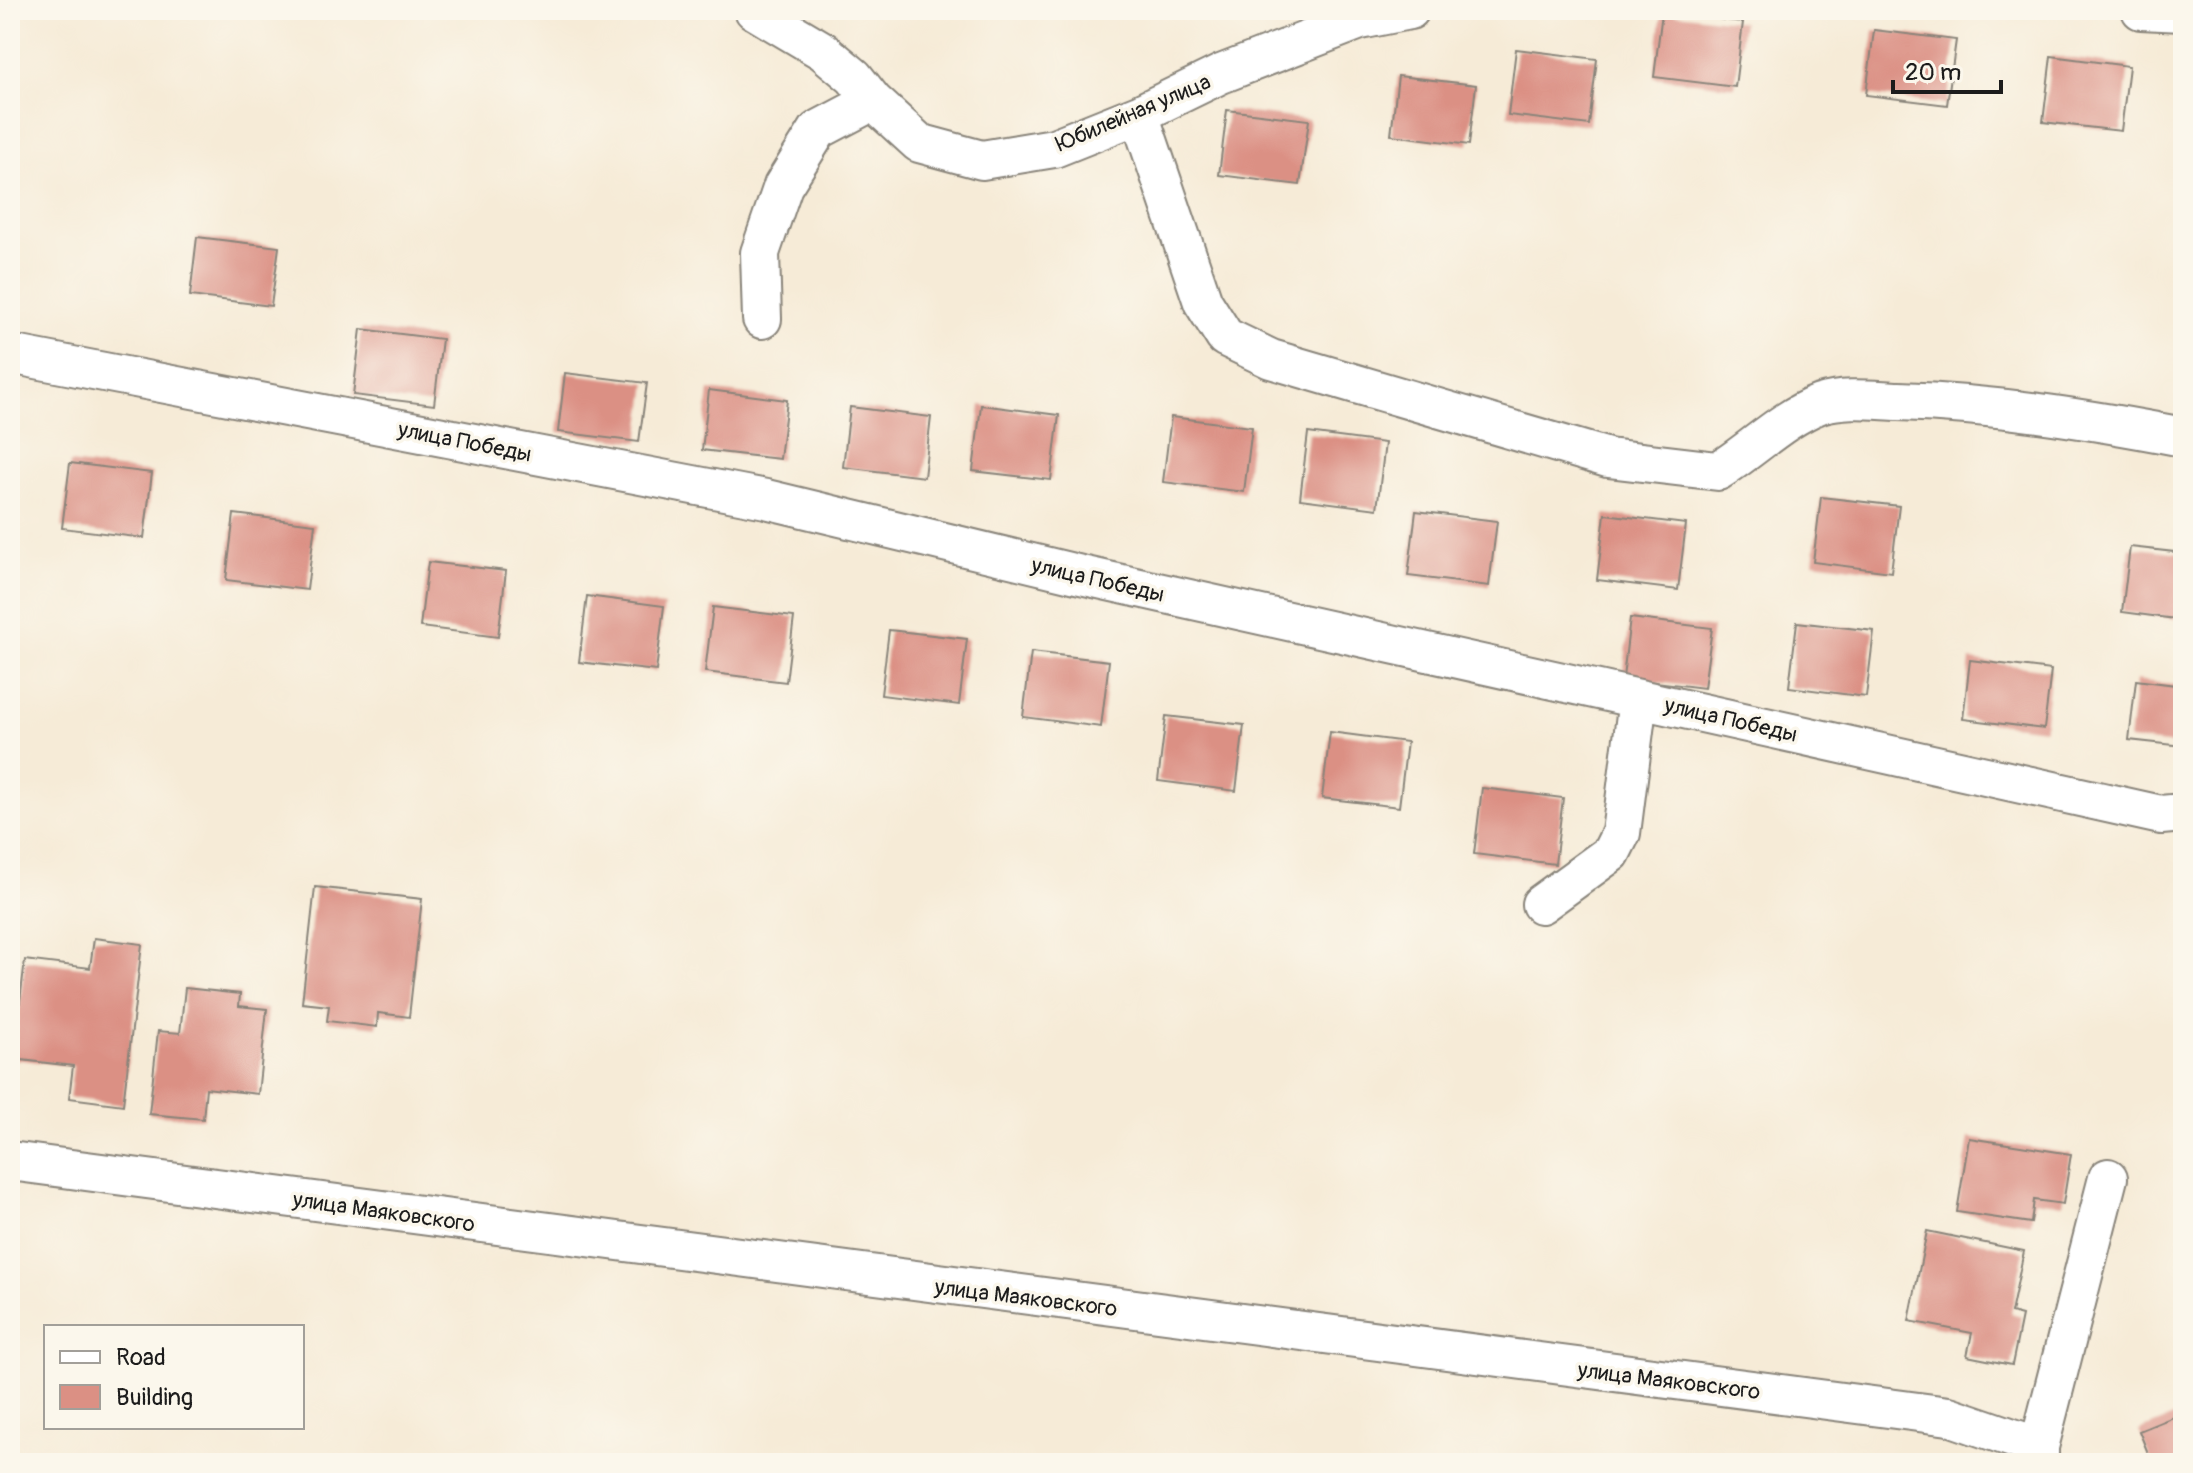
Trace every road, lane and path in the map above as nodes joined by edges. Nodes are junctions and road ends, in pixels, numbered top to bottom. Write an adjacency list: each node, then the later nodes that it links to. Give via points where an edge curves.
1 (754, 10): 6 (street, Юбилейная улица, via 823,51)
2 (1410, 10): 5 (street, Юбилейная улица)
3 (2141, 10): 4 (street)
4 (2183, 12)
5 (1344, 15): 7 (street, Юбилейная улица)
6 (873, 101): 7 (street, Юбилейная улица, via 919,143 982,160 1054,148); 8 (street, via 818,130 783,186 760,253)
7 (1139, 114): 10 (street, via 1203,302 1225,337 1271,359 1608,458 1718,471 1820,405 1853,399 1957,403)
8 (762, 319)
9 (10, 354): 11 (street, улица Победы, via 766,499)
10 (2183, 437)
11 (1638, 699): 12 (street, улица Победы, via 2161,815); 13 (street, via 1621,833 1611,853)
12 (2183, 813)
13 (1541, 904)
14 (10, 1161): 16 (street, улица Маяковского, via 1949,1416)
15 (2108, 1178): 16 (street)
16 (2039, 1455)

